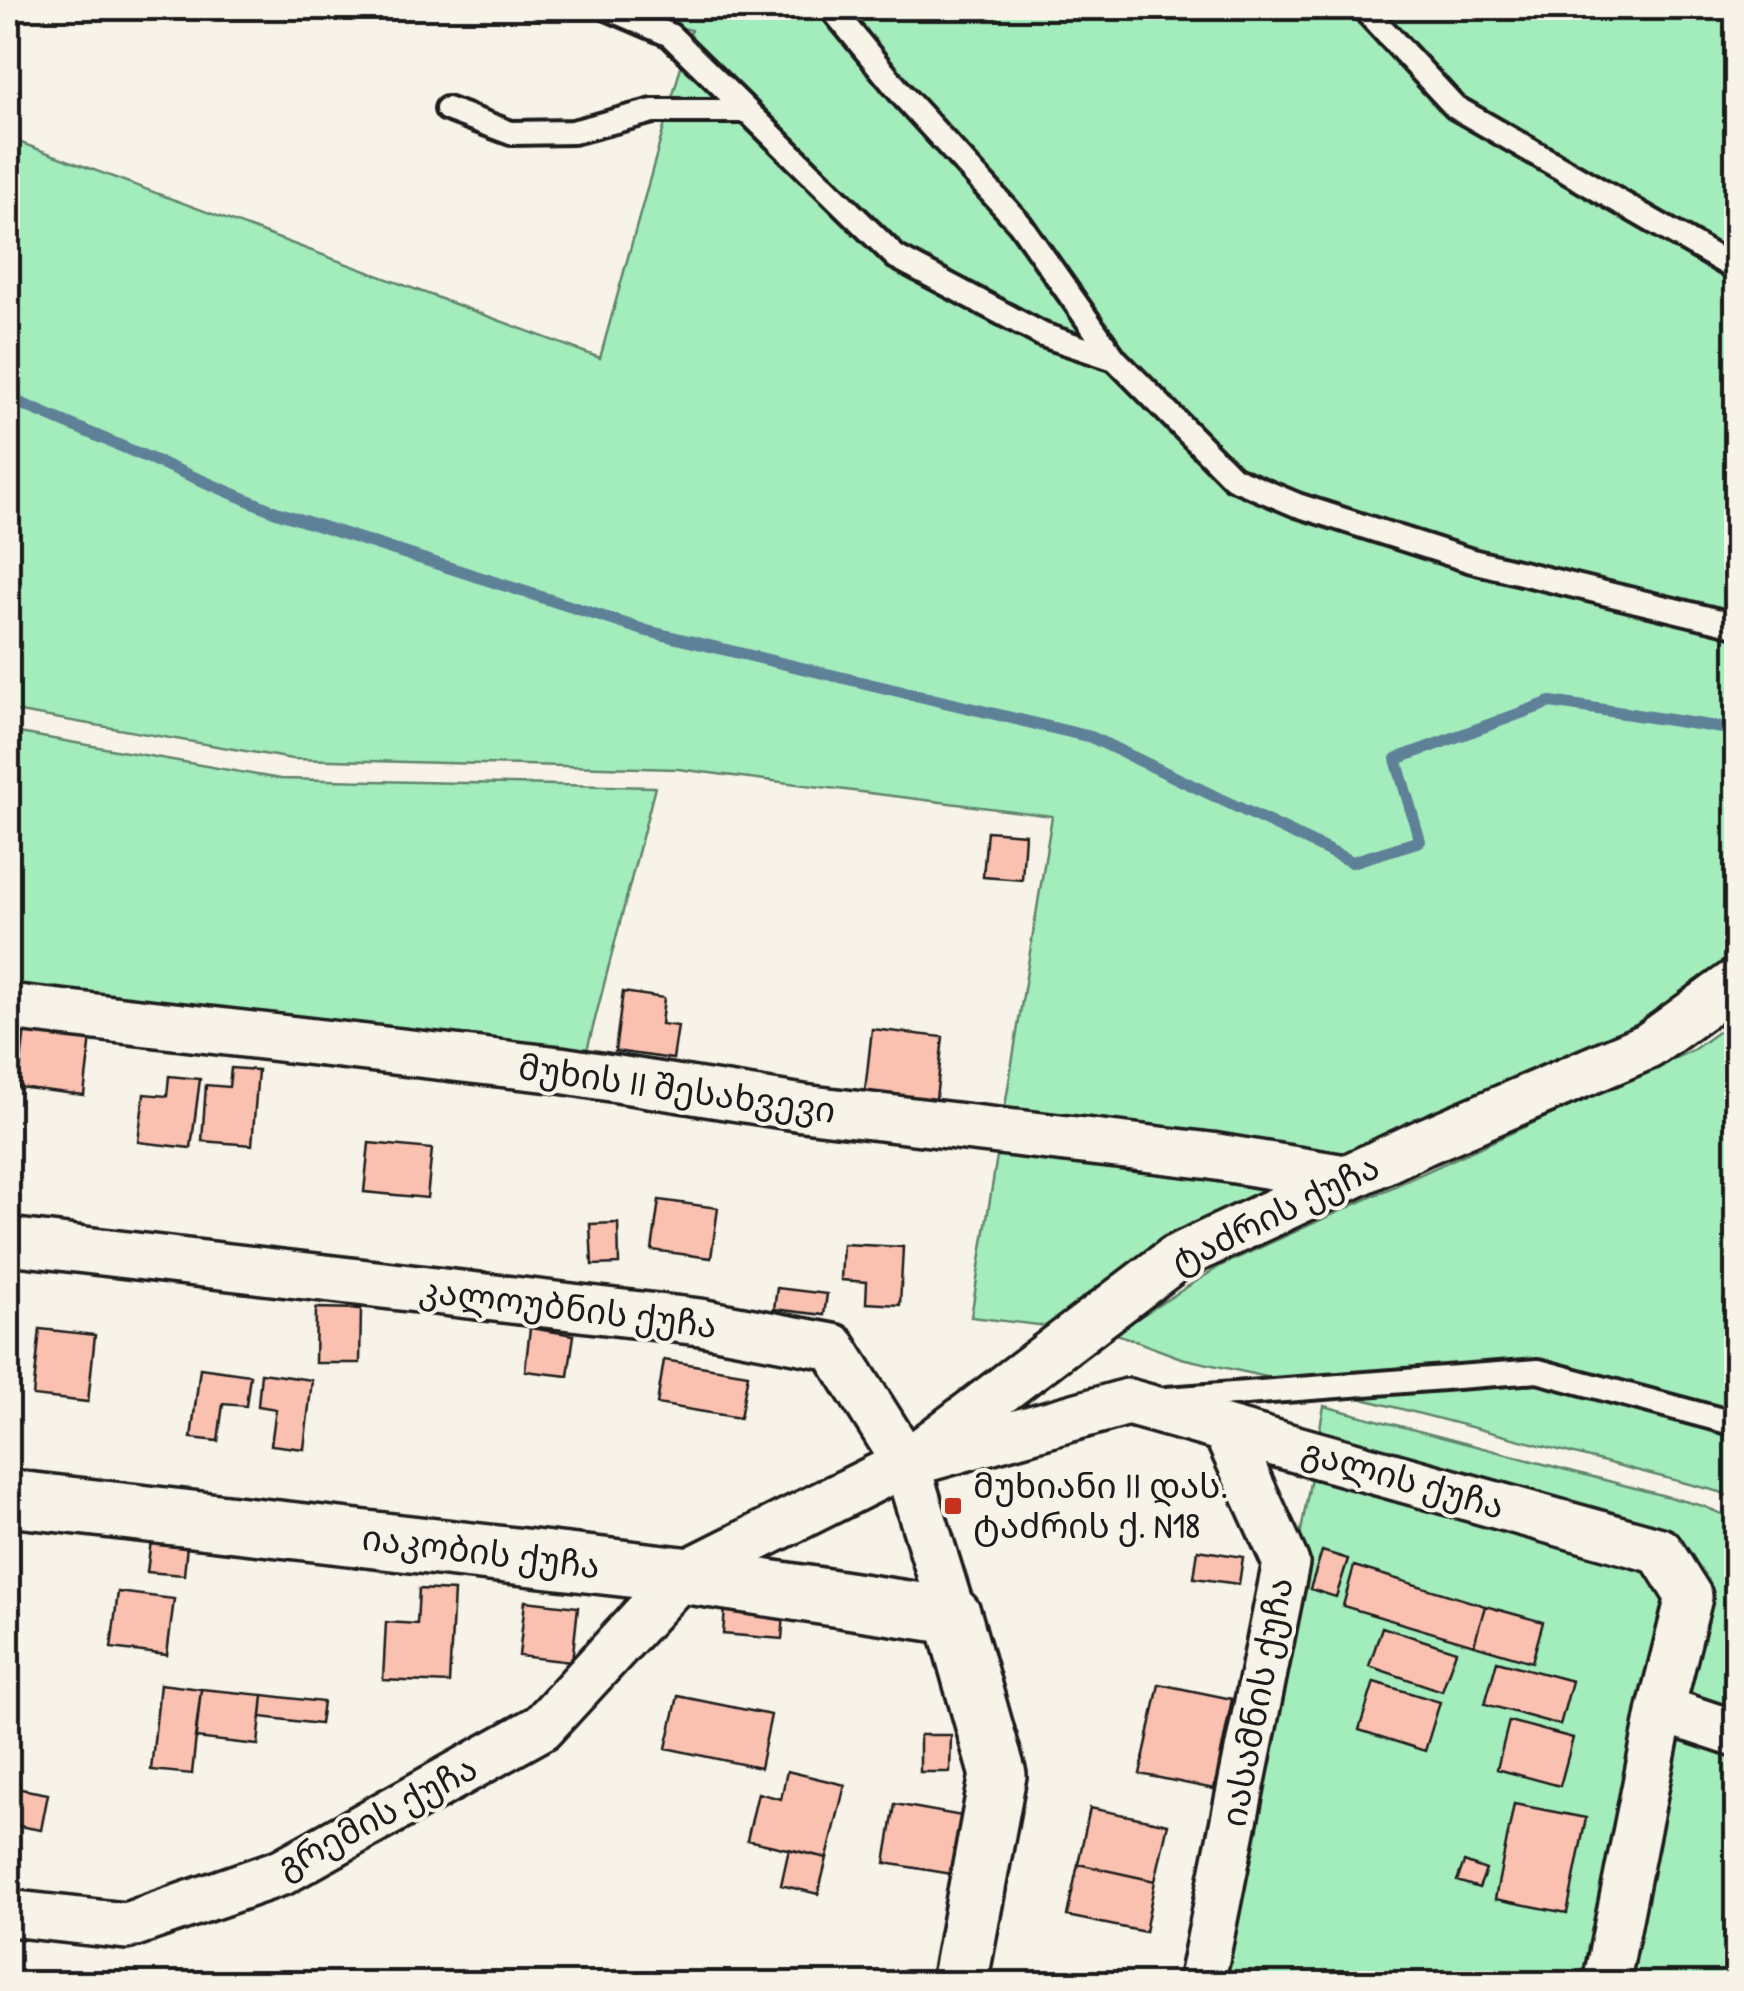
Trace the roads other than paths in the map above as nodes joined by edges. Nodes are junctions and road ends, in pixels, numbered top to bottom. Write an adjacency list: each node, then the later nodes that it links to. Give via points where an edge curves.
1 (606, 8): 5 (lane, via 670,35)
2 (831, 8): 7 (lane, via 1020,224)
3 (1363, 8): 6 (lane, via 1455,107)
4 (446, 110): 5 (lane, via 510,133 573,132 654,111)
5 (746, 111): 7 (lane, via 896,258 1043,335)
6 (1736, 269)
7 (1115, 359): 8 (lane, via 1233,478 1472,561)
8 (1736, 625)
9 (1736, 982): 11 (street, ტაძრის ქუჩა, via 1648,1046)
10 (8, 1007): 11 (street, მუხის II შესახვევი, via 560,1070)
11 (1344, 1178): 16 (street, ტაძრის ქუჩა, via 1176,1258)
12 (8, 1241): 16 (street, კალოუბნის ქუჩა, via 700,1322 833,1347)
13 (1128, 1402): 14 (lane, via 1538,1370); 15 (street, გალის ქუჩა); 16 (street)
14 (1736, 1424)
15 (1226, 1430): 20 (street, გალის ქუჩა, via 1660,1551 1689,1597); 24 (street, იასამნის ქუჩა, via 1286,1563)
16 (906, 1464): 18 (street, ტაძრის ქუჩა); 19 (street, კალოუბნის ქუჩა)
17 (8, 1498): 18 (street, იაკობის ქუჩა)
18 (682, 1575): 19 (street, იაკობის ქუჩა); 22 (street, გრემის ქუჩა, via 542,1728 282,1872 126,1926)
19 (952, 1616): 23 (street, via 998,1774)
20 (1662, 1709): 21 (street); 25 (street, გალის ქუჩა)
21 (1736, 1734)
22 (8, 1913)
23 (959, 1984)
24 (1200, 1984)
25 (1606, 1984)

